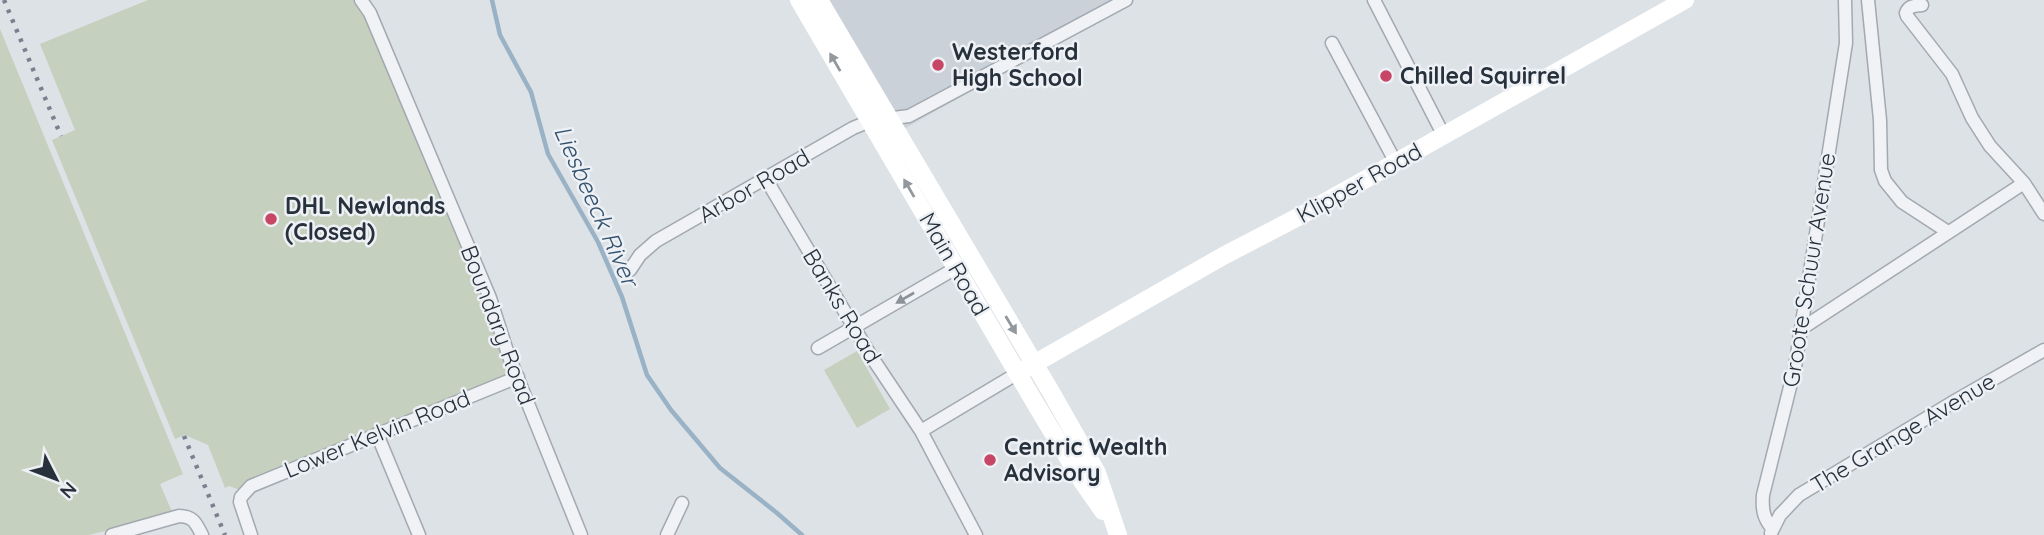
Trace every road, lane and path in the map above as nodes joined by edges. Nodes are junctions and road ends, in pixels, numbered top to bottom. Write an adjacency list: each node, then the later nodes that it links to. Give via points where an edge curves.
1 (361, 0): 26 (street, Boundary Road, via 490,298)
2 (799, 0): 12 (main road, Main Road, one-way to 2)
3 (819, 0): 11 (main road, Main Road)
4 (1126, 0): 11 (street, Arbor Road, via 909,116)
5 (1374, 0): 13 (street)
6 (1685, 0): 13 (main road, Klipper Road)
7 (1845, 0): 22 (street, Groote Schuur Avenue, via 1846,43)
8 (1868, 0): 18 (street, via 1881,170 1902,202)
9 (1922, 5): 16 (street, via 1908,9 1907,16 1952,74 1990,145)
10 (1332, 43): 14 (street)
11 (888, 119): 12 (street, Arbor Road); 25 (main road, Main Road, one-way to 25)
12 (870, 121): 15 (street, Arbor Road); 19 (main road, Main Road, one-way to 12)
13 (1444, 136): 14 (main road, Klipper Road)
14 (1396, 163): 25 (main road, Klipper Road)
15 (766, 179): 20 (street, Arbor Road, via 653,243); 21 (street, Banks Road)
16 (2024, 183): 17 (street); 18 (street)
17 (2044, 214)
18 (1948, 232): 22 (street)
19 (956, 268): 21 (street, one-way to 21); 25 (main road, Main Road)
20 (630, 270)
21 (854, 327): 23 (street); 27 (street, Banks Road)
22 (1801, 329): 31 (street, Groote Schuur Avenue, via 1763,495 1763,512)
23 (818, 348)
24 (2044, 350): 31 (street, The Grange Avenue, via 1800,495 1780,515)
25 (1026, 369): 27 (street); 30 (main road, Main Road, via 1082,481)
26 (518, 377): 28 (street, Lower Kelvin Road); 36 (street, Boundary Road)
27 (921, 431): 38 (street, Banks Road)
28 (377, 434): 34 (street, Lower Kelvin Road, via 251,486 240,497); 35 (street)
29 (682, 503): 37 (street)
30 (1116, 530)
31 (1772, 531)
32 (112, 535): 33 (street, via 179,516 192,518)
33 (202, 535)
34 (251, 535)
35 (419, 535)
36 (581, 535)
37 (667, 535)
38 (976, 535)

